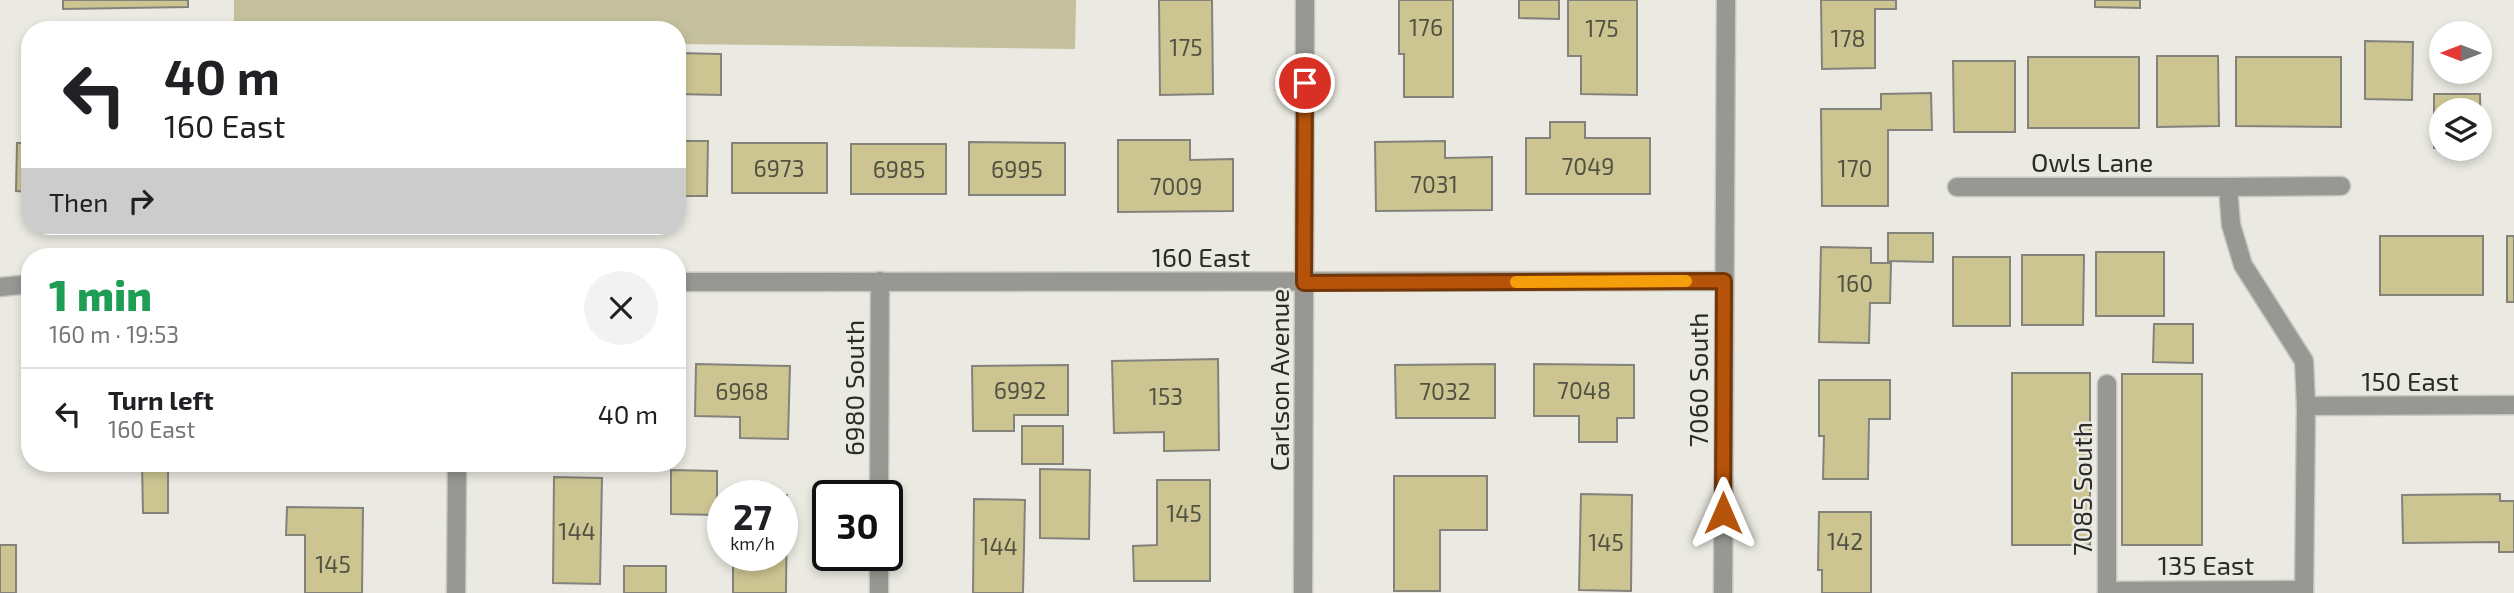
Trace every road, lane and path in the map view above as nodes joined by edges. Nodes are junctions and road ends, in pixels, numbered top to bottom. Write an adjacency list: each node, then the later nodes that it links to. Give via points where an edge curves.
1 (1305, 0): 9 (street, Carlson Avenue)
2 (1726, 0): 7 (street, 7060 South)
3 (2341, 186): 5 (street, Owls Lane)
4 (1957, 187): 5 (street, Owls Lane)
5 (2228, 187): 14 (street, via 2231,225 2243,265 2304,361)
6 (880, 281): 8 (street, 160 East); 9 (street, 160 East); 16 (street, 6980 South)
7 (1724, 281): 9 (street, 160 East); 23 (street, 7060 South)
8 (686, 282)
9 (1304, 283): 22 (street, Carlson Avenue)
10 (21, 285): 11 (street)
11 (0, 287)
12 (2107, 384): 19 (street, 7085 South)
13 (2514, 405): 14 (street, 150 East)
14 (2306, 406): 18 (street)
15 (457, 472): 20 (street)
16 (879, 480)
17 (879, 571): 21 (street)
18 (2304, 591): 19 (street, 135 East)
19 (2107, 592)
20 (456, 593)
21 (879, 593)
22 (1303, 593)
23 (1723, 593)

